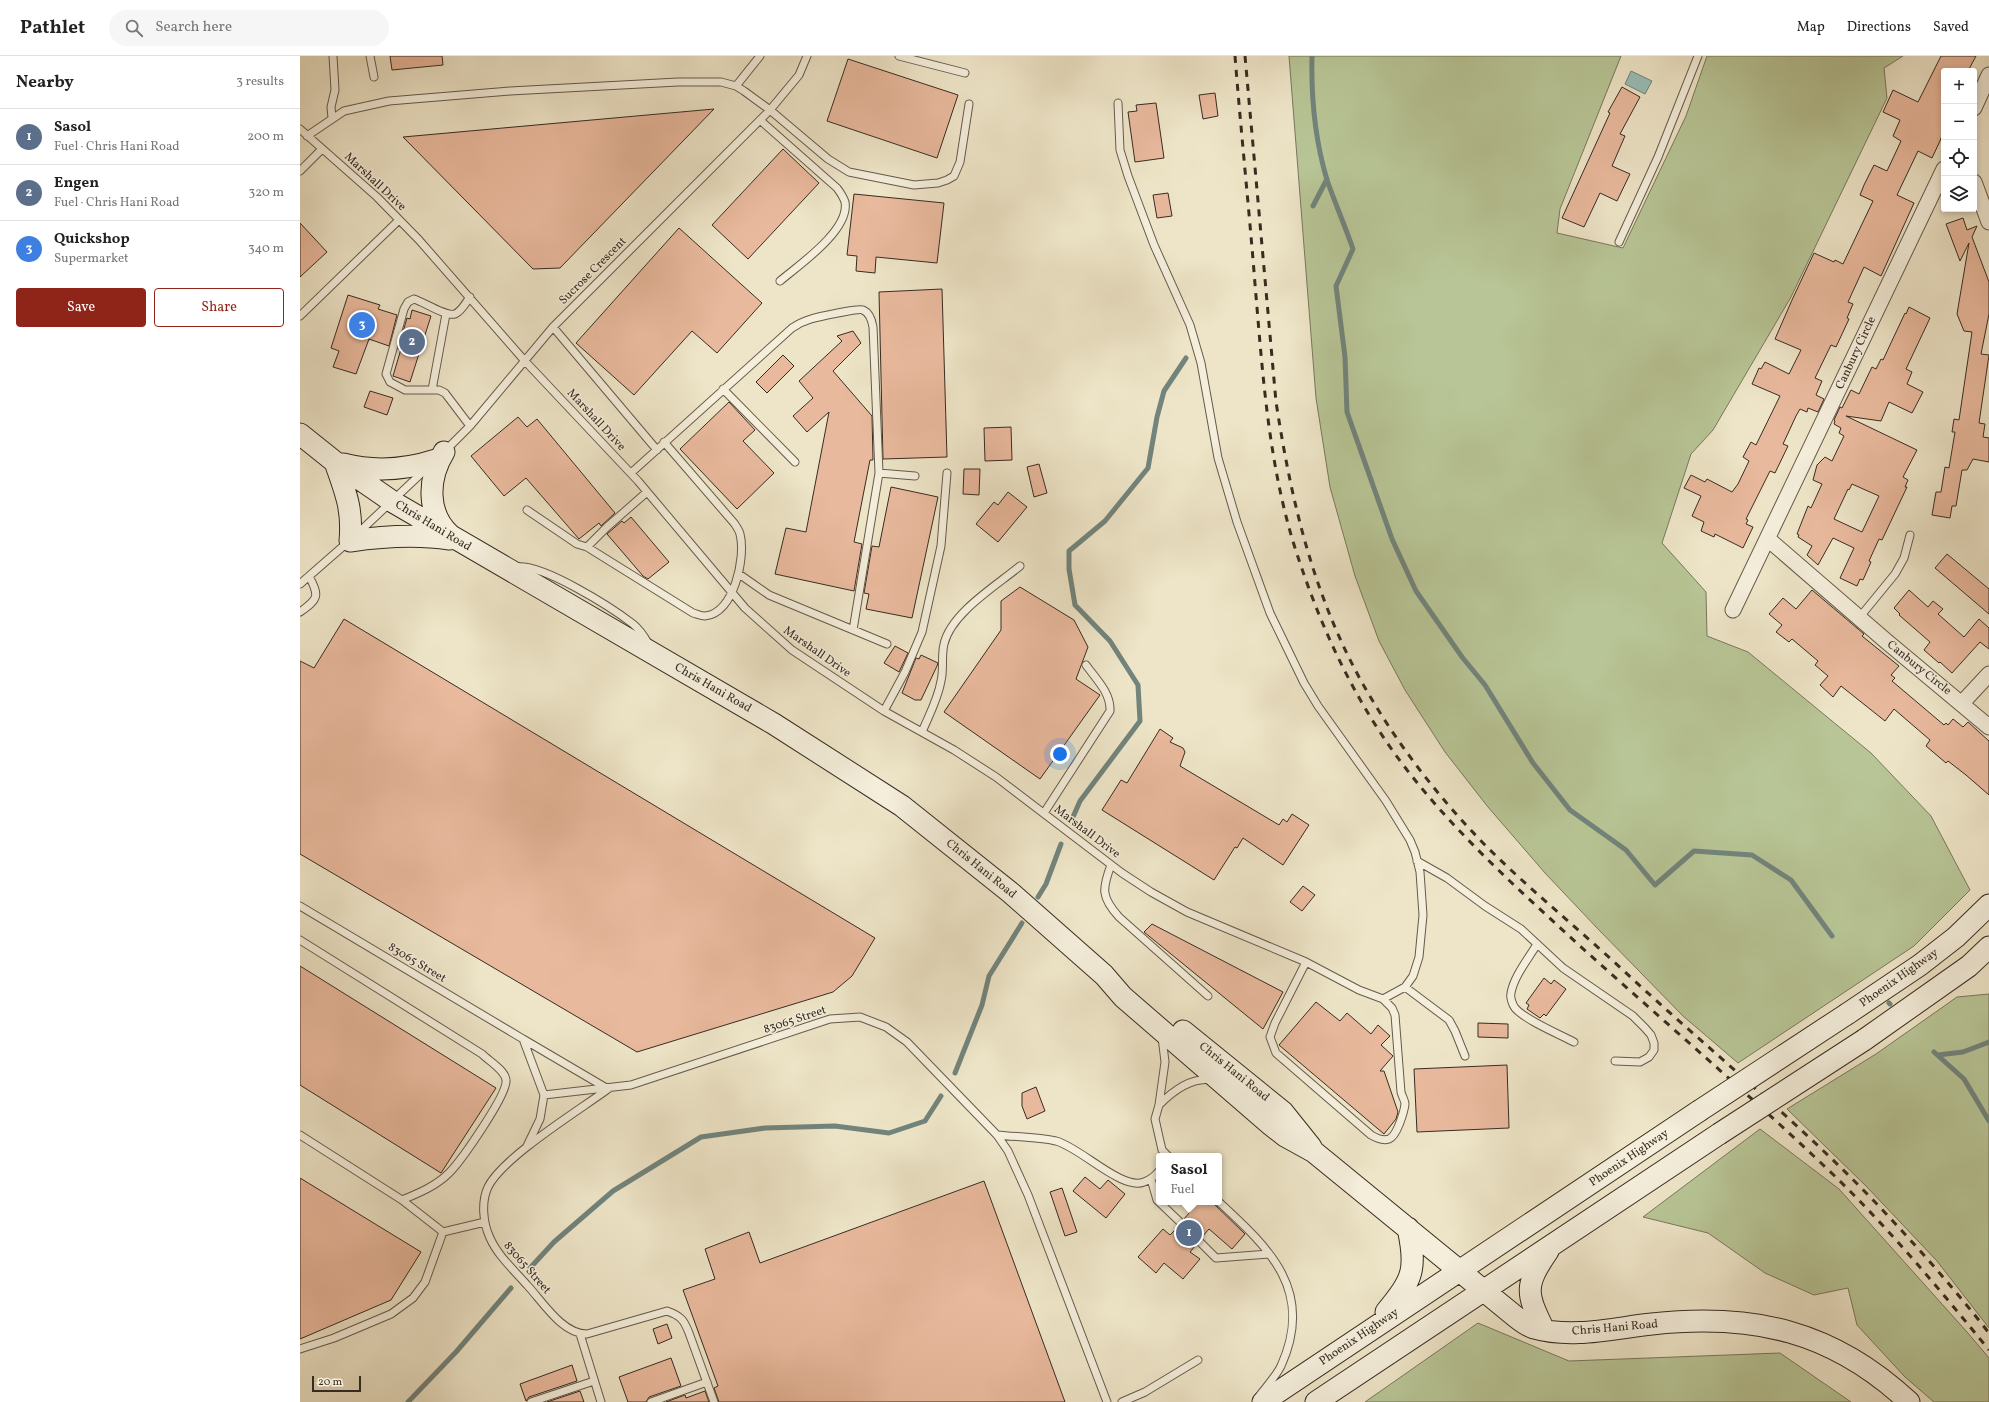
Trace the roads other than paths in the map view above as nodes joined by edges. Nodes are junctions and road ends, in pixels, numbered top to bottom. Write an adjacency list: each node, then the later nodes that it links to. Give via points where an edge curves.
1 (332, 56): 15 (lane, via 335,90 331,107)
2 (370, 56): 9 (lane)
3 (760, 56): 10 (lane)
4 (807, 56): 14 (lane, Sucrose Crescent, via 799,75)
5 (899, 56): 7 (lane)
6 (1698, 56): 25 (lane, via 1658,156)
7 (965, 74)
8 (1989, 75): 13 (street)
9 (374, 77)
10 (736, 86): 14 (lane); 15 (lane, via 721,82 678,82 449,96 362,106 344,111)
11 (1118, 103): 70 (lane, via 1120,150 1154,244 1190,325 1201,363 1218,458 1237,522 1270,613 1304,683 1386,801 1410,840)
12 (970, 104): 14 (lane, via 960,162 954,176 938,183 914,185 849,172 828,159)
13 (1976, 104)
14 (770, 110): 16 (lane, Sucrose Crescent)
15 (332, 118): 18 (lane)
16 (760, 120): 26 (lane, via 837,188 845,203 839,225 825,243); 30 (lane, Sucrose Crescent)
17 (300, 130): 18 (lane, Marshall Drive)
18 (307, 136): 19 (lane, Marshall Drive)
19 (322, 149): 20 (lane); 23 (lane, Marshall Drive)
20 (300, 171)
21 (1941, 175): 49 (street, Canbury Circle)
22 (1977, 190): 24 (street)
23 (399, 220): 27 (lane, Marshall Drive); 29 (lane)
24 (1989, 222)
25 (1619, 242)
26 (780, 281)
27 (470, 297): 28 (lane, via 460,310 454,314); 31 (lane, Marshall Drive)
28 (446, 314): 33 (lane); 33 (lane, via 422,301 414,299 408,302 386,374 390,382 405,390)
29 (300, 316)
30 (553, 327): 31 (lane, Sucrose Crescent); 37 (lane)
31 (524, 360): 34 (lane, Sucrose Crescent); 41 (lane, Marshall Drive)
32 (723, 389): 36 (lane); 40 (lane); 42 (lane, via 768,348 801,323 812,318 861,309 867,312 873,327)
33 (432, 390): 34 (lane, via 445,393)
34 (470, 426): 38 (lane, Sucrose Crescent)
35 (300, 434): 39 (main road, Chris Hani Road)
36 (664, 442): 37 (lane); 54 (lane, via 734,523 740,534 741,544)
37 (657, 450): 41 (lane)
38 (440, 456): 39 (main road, via 414,466 387,469); 46 (lane, Sucrose Crescent); 51 (main road, via 433,476 432,502 441,524)
39 (335, 462): 46 (main road, Chris Hani Road); 50 (main road, via 351,509)
40 (795, 462)
41 (631, 473): 45 (lane, Marshall Drive)
42 (879, 473): 44 (lane); 61 (lane)
43 (948, 473): 66 (lane, via 941,546 922,632 905,672)
44 (915, 476)
45 (647, 492): 52 (lane); 57 (lane, Marshall Drive)
46 (393, 502): 50 (lane, Sucrose Crescent); 51 (main road, Chris Hani Road)
47 (527, 510): 52 (lane, via 576,544)
48 (1910, 535): 60 (lane, via 1904,558 1895,574)
49 (1768, 539): 58 (street, Canbury Circle); 60 (street, Canbury Circle)
50 (350, 540): 51 (main road, via 432,536); 55 (lane, Sucrose Crescent)
51 (457, 540): 78 (main road, Chris Hani Road, via 818,750 902,806 1011,893)
52 (587, 547): 57 (lane, via 693,613 703,616 716,612)
53 (1020, 566): 68 (lane, via 966,610 952,627 944,644 942,681)
54 (739, 574): 57 (lane); 61 (lane, via 769,595)
55 (309, 576): 56 (lane, Sucrose Crescent); 59 (lane, via 317,595 314,602)
56 (300, 584)
57 (732, 593): 66 (lane, Marshall Drive, via 792,650)
58 (1733, 610)
59 (300, 612)
60 (1859, 618): 65 (street, Canbury Circle)
61 (853, 630): 62 (lane)
62 (887, 644)
63 (1086, 664): 69 (lane, via 1107,694 1111,702 1110,711)
64 (1989, 674): 65 (street, Canbury Circle)
65 (1962, 703): 67 (street, Canbury Circle)
66 (884, 711): 68 (lane, Marshall Drive)
67 (1989, 727)
68 (922, 732): 69 (lane, Marshall Drive, via 996,777)
69 (1044, 814): 71 (lane, Marshall Drive)
70 (1417, 861): 75 (lane, via 1447,878 1521,929); 79 (lane, via 1423,915 1419,957 1413,976)
71 (1112, 865): 77 (lane, Marshall Drive, via 1151,892 1187,912); 80 (lane, via 1104,887 1108,904 1119,917)
72 (1989, 905): 109 (main road, Phoenix Highway, bridge, via 1956,937 1920,965)
73 (300, 906): 83 (lane, 83065 Street)
74 (300, 940): 99 (lane, via 482,1054 504,1074 506,1079 504,1093 450,1172 435,1184)
75 (1537, 944): 84 (lane, via 1514,984 1512,1002 1514,1007 1525,1015); 86 (lane, via 1563,968 1633,1016 1651,1034 1654,1050 1649,1057 1640,1062)
76 (1989, 947): 107 (main road, bridge, via 1969,966 1864,1040)
77 (1306, 962): 81 (lane, Marshall Drive, via 1359,990); 81 (lane, via 1270,1037 1276,1053 1371,1135 1388,1140 1394,1136 1398,1128 1405,1104 1401,1092 1395,1015)
78 (1104, 975): 82 (main road, Chris Hani Road, via 1123,997); 94 (main road, Chris Hani Road, via 1131,988 1283,1112)
79 (1405, 987): 81 (lane); 85 (lane, via 1449,1020)
80 (1208, 996)
81 (1383, 999)
82 (1159, 1029): 87 (main road, Chris Hani Road); 90 (lane, via 1166,1054)
83 (523, 1039): 88 (lane, 83065 Street); 89 (lane)
84 (1574, 1042)
85 (1465, 1056)
86 (1615, 1061)
87 (1222, 1082): 90 (lane, via 1207,1080 1186,1084 1172,1092); 94 (main road, Chris Hani Road, via 1285,1136)
88 (608, 1089): 89 (lane, 83065 Street); 92 (lane, 83065 Street, via 631,1085 830,1019 860,1017 886,1027 906,1042); 93 (lane, 83065 Street)
89 (544, 1095): 93 (lane, 83065 Street, via 540,1119)
90 (1159, 1105): 95 (lane, via 1155,1118 1157,1134)
91 (300, 1135): 99 (lane)
92 (997, 1135): 97 (lane, via 1056,1141 1073,1148 1121,1179 1143,1183); 122 (lane, 83065 Street, via 1008,1151 1028,1195)
93 (526, 1148): 102 (lane, 83065 Street, via 498,1172 488,1188 484,1206)
94 (1314, 1152): 104 (main road, Chris Hani Road)
95 (1165, 1153)
96 (1156, 1174): 97 (lane)
97 (1151, 1179): 98 (lane)
98 (1156, 1196)
99 (402, 1200): 105 (lane)
100 (1162, 1205): 103 (lane)
101 (1222, 1205): 108 (lane)
102 (485, 1222): 105 (lane); 113 (lane, 83065 Street, via 497,1252 558,1319)
103 (1181, 1223)
104 (1408, 1228): 109 (main road, Chris Hani Road); 111 (main road, via 1413,1253 1413,1267 1409,1280)
105 (443, 1232): 114 (lane, via 425,1282 413,1298 391,1314)
106 (1199, 1241): 108 (lane, via 1216,1258)
107 (1552, 1245): 110 (main road); 112 (main road, via 1536,1268 1529,1290 1533,1309)
108 (1270, 1254): 124 (lane, via 1283,1274 1290,1294 1292,1336 1281,1367)
109 (1460, 1271): 110 (main road, Chris Hani Road); 111 (main road, Phoenix Highway)
110 (1484, 1291): 112 (main road, Chris Hani Road, via 1516,1318 1532,1328); 126 (main road)
111 (1373, 1328): 125 (main road, Phoenix Highway)
112 (1544, 1330): 127 (main road, Chris Hani Road, via 1591,1332 1692,1321 1760,1325 1791,1332 1850,1356 1877,1374)
113 (580, 1334): 116 (lane); 117 (lane, via 668,1311 678,1314 687,1328)
114 (300, 1349)
115 (1198, 1360): 123 (lane, via 1145,1392)
116 (594, 1381): 118 (lane); 119 (lane)
117 (707, 1382): 120 (lane); 121 (lane)
118 (531, 1402)
119 (601, 1402)
120 (651, 1402)
121 (714, 1402)
122 (1106, 1402)
123 (1122, 1402)
124 (1255, 1402)
125 (1262, 1402)
126 (1316, 1402)
127 (1909, 1402)

